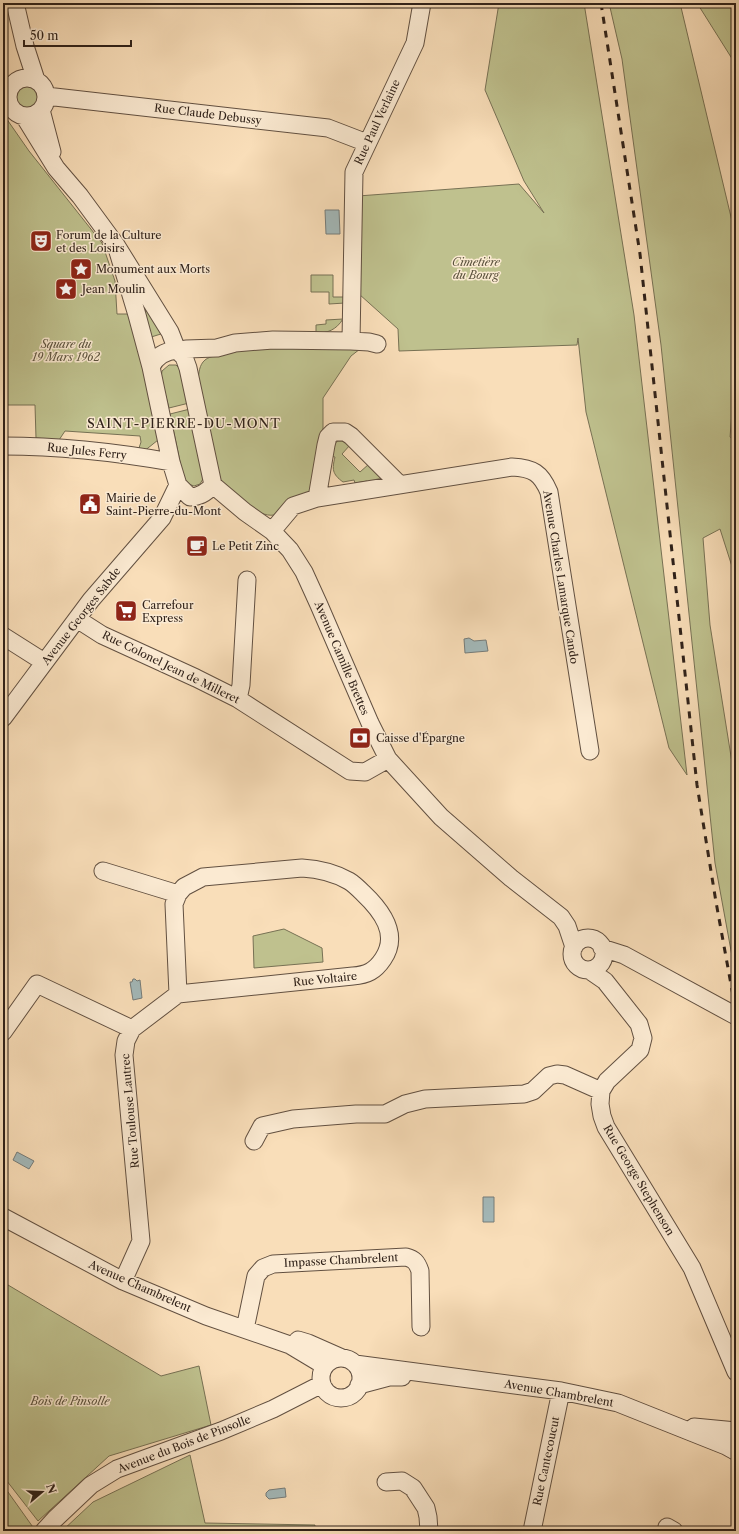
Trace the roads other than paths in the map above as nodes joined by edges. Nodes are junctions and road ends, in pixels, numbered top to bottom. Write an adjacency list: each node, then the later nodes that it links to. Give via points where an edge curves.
1 (15, 3): 3 (street)
2 (422, 3): 7 (street, Rue Paul Verlaine, via 415,43)
3 (28, 80): 4 (street); 5 (street, via 45,89)
4 (6, 92): 6 (street, via 13,110)
5 (44, 103): 6 (street, via 36,114); 7 (street, Rue Claude Debussy, via 328,128); 8 (street)
6 (24, 116): 8 (street)
7 (367, 143): 10 (street, Rue Paul Verlaine, via 354,172)
8 (56, 168): 9 (street)
9 (116, 245): 13 (street, via 170,332); 14 (street)
10 (351, 341): 11 (street); 12 (street, via 273,340 235,343)
11 (377, 344)
12 (217, 348): 13 (street); 15 (street)
13 (178, 351): 14 (street, via 170,350 160,355); 15 (street, via 184,357)
14 (151, 367): 17 (street)
15 (188, 368): 19 (street)
16 (3, 446): 17 (street, Rue Jules Ferry, via 48,446)
17 (171, 462): 18 (street)
18 (178, 485): 21 (street); 24 (street)
19 (212, 485): 21 (street, via 208,491); 23 (street, Avenue Camille Brettes)
20 (400, 485): 22 (street, Avenue Charles Lamarque Cando); 22 (street, via 351,436 345,432 333,432 328,437 326,445); 32 (street, Avenue Charles Lamarque Cando, via 512,467 525,468 538,474 545,482 549,492)
21 (195, 496): 23 (street, Avenue Camille Brettes); 24 (street)
22 (317, 498): 25 (street, Avenue Charles Lamarque Cando, via 293,506)
23 (237, 506): 25 (street, Avenue Camille Brettes)
24 (162, 518): 27 (street, Avenue Georges Sabde)
25 (272, 531): 33 (street, Avenue Camille Brettes, via 290,550 304,572)
26 (247, 580): 30 (street)
27 (77, 619): 29 (street, Avenue Georges Sabde); 30 (street, Rue Colonel Jean de Milleret, via 102,634)
28 (3, 636): 29 (street)
29 (44, 662): 31 (street, Avenue Georges Sabde)
30 (238, 699): 33 (street, Rue Colonel Jean de Milleret, via 350,772 365,772)
31 (3, 718)
32 (590, 751)
33 (388, 758): 36 (street, Avenue Camille Brettes, via 441,817 511,878 561,917)
34 (103, 871): 35 (street)
35 (178, 894): 38 (street, via 174,904); 38 (street, Rue Voltaire, via 184,887 203,877 302,868 319,869 350,881 378,907 390,934 389,948 384,957 376,968 363,975)
36 (579, 943): 37 (street, via 593,940); 37 (street, via 572,956 576,965 584,970)
37 (602, 959): 39 (street, via 624,955); 42 (street, via 604,981 639,1024 643,1038 640,1050 607,1081)
38 (178, 994): 40 (street)
39 (736, 1016)
40 (132, 1029): 41 (street, via 37,984); 45 (street, Rue Toulouse Lautrec, via 126,1041 124,1055 141,1241)
41 (3, 1032)
42 (601, 1091): 43 (street, via 557,1074 549,1076 533,1090 524,1094 425,1099 405,1104 385,1114 293,1119 262,1126); 50 (street, Rue George Stephenson, via 600,1104 606,1127 692,1268)
43 (254, 1141)
44 (3, 1218): 45 (street, Avenue Chambrelent)
45 (123, 1281): 47 (street, Avenue Chambrelent, via 206,1316)
46 (421, 1327): 47 (street, Impasse Chambrelent, via 420,1271 413,1259 406,1257 274,1264 263,1268 256,1276)
47 (252, 1332): 48 (street, Avenue Chambrelent, via 278,1334 308,1343); 49 (street, Avenue Chambrelent, via 290,1345)
48 (349, 1361): 49 (street, via 335,1358); 51 (street, Avenue Chambrelent); 52 (street, via 360,1374)
49 (324, 1366): 53 (street, via 322,1372)
50 (736, 1372)
51 (467, 1378): 52 (street, Avenue Chambrelent, via 389,1377); 54 (street, Avenue Chambrelent)
52 (359, 1385): 53 (street, via 356,1391 345,1397)
53 (327, 1390): 59 (street, Avenue du Bois de Pinsolle, via 117,1469 91,1486)
54 (561, 1391): 55 (street, Avenue Chambrelent, via 618,1403); 61 (street, Rue Cantecoucut)
55 (670, 1424): 56 (street, Avenue Chambrelent); 57 (street, Avenue Chambrelent)
56 (736, 1431)
57 (736, 1448)
58 (386, 1482): 60 (street, via 402,1481 413,1488 426,1508)
59 (44, 1531)
60 (429, 1531)
61 (532, 1531)

